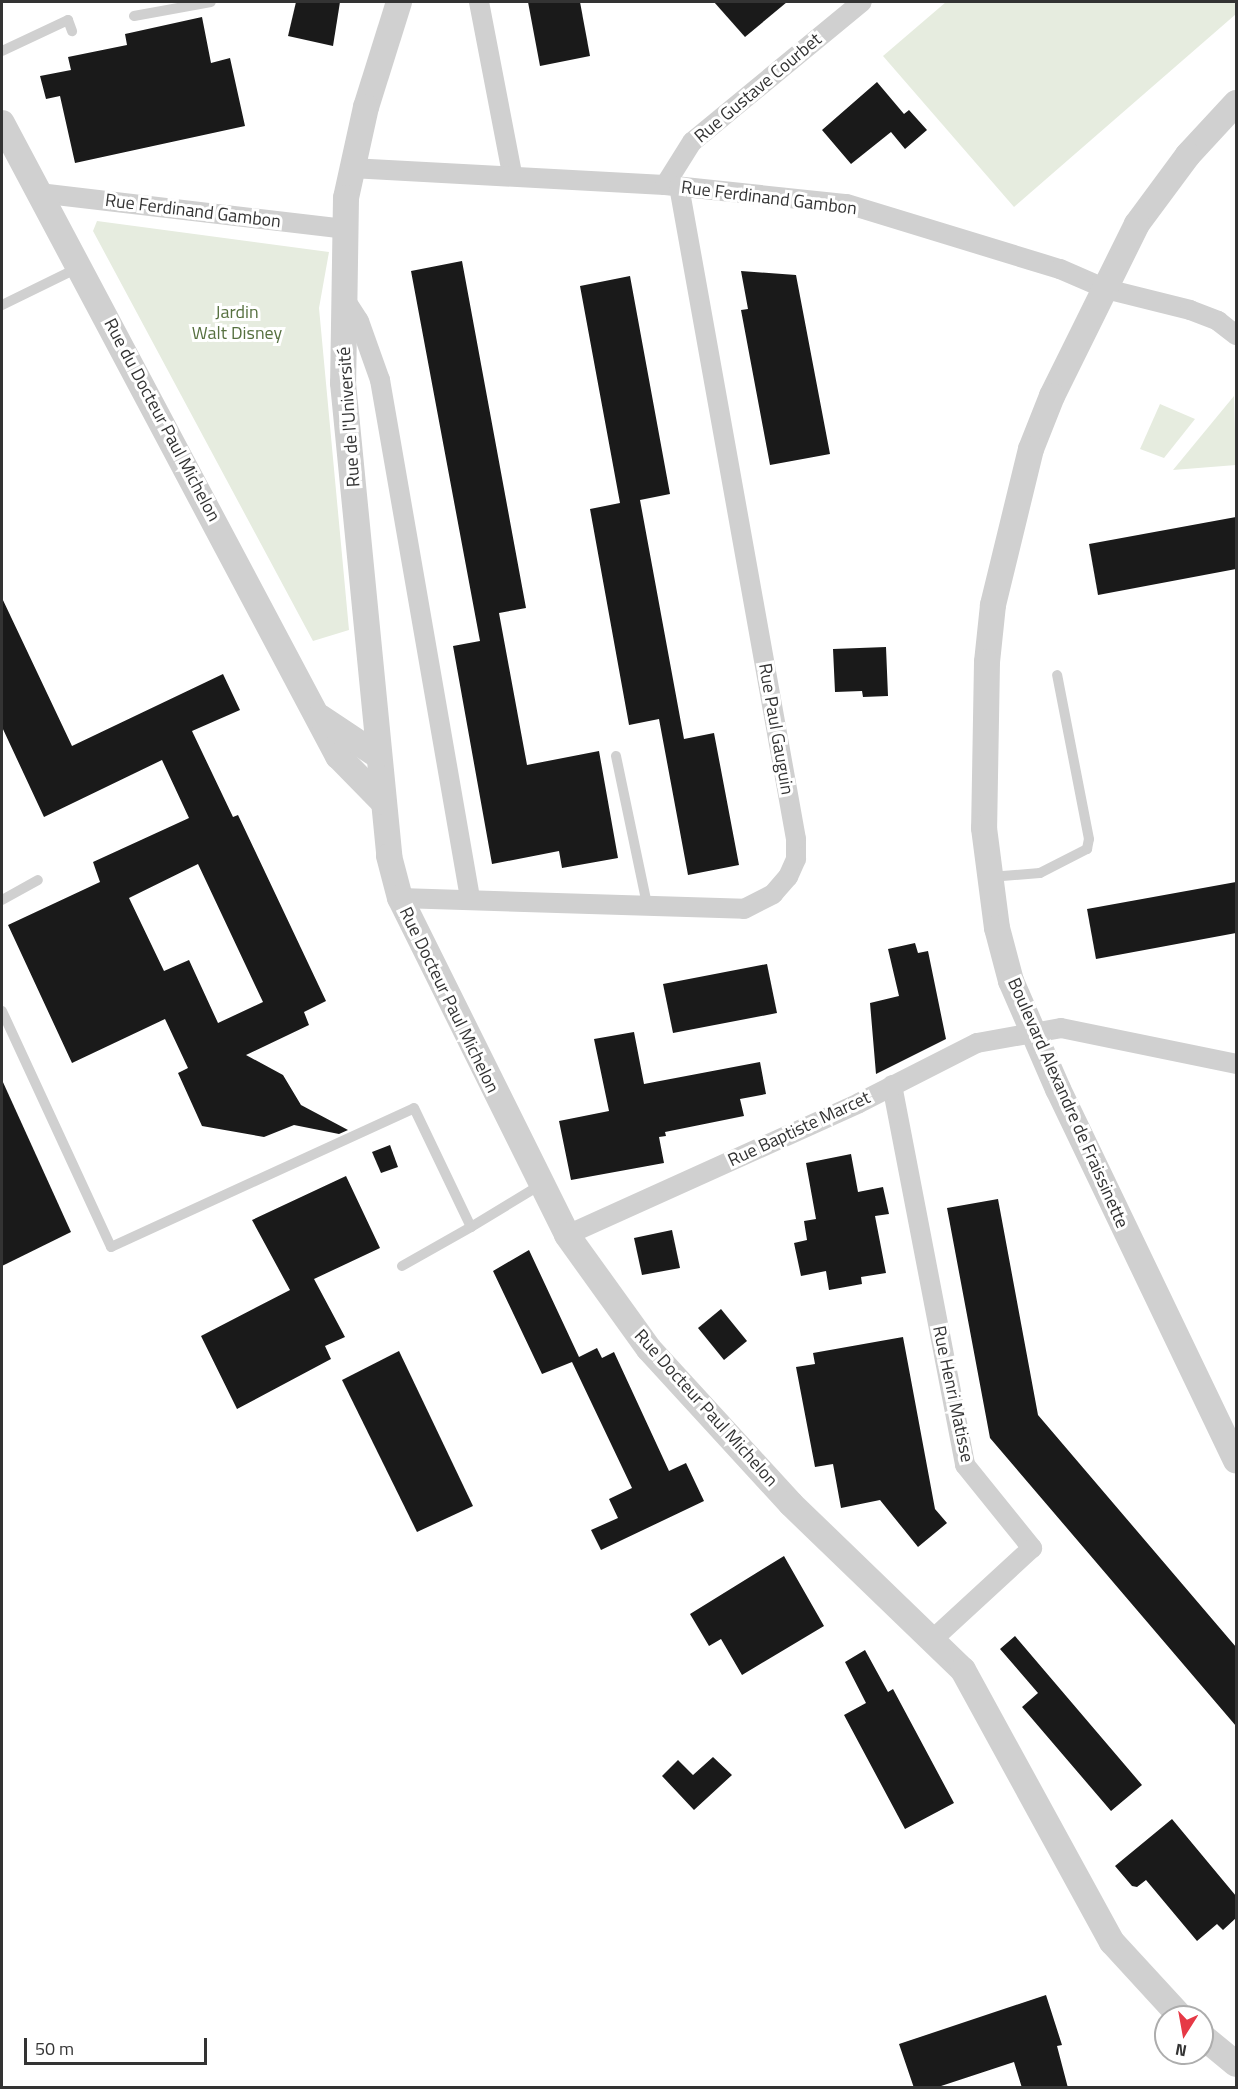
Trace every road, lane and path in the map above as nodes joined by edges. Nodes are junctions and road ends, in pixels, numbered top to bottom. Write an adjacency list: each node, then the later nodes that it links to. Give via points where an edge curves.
1 (212, 2): 5 (lane)
2 (399, 2): 10 (street, Rue de l'Université)
3 (479, 2): 11 (street)
4 (862, 2): 12 (street, Rue Gustave Courbet, via 692,142)
5 (134, 16)
6 (72, 31): 7 (lane, via 68,20)
7 (2, 51)
8 (1236, 103): 16 (street, Boulevard Alexandre de Fraissinette, via 1188,155 1137,224)
9 (2, 123): 13 (street, Rue du Docteur Paul Michelon)
10 (351, 168): 11 (street, Rue Ferdinand Gambon); 14 (street, Rue de l'Université)
11 (512, 174): 12 (street, Rue Ferdinand Gambon)
12 (672, 185): 16 (street, Rue Ferdinand Gambon, via 847,204 1060,269); 30 (street, Rue Paul Gauguin, via 796,839 795,859 788,877 773,894 744,909)
13 (39, 193): 14 (street, Rue Ferdinand Gambon); 15 (street, Rue du Docteur Paul Michelon)
14 (346, 229): 17 (street, Rue de l'Université)
15 (80, 267): 18 (lane); 21 (street, Rue du Docteur Paul Michelon)
16 (1106, 289): 19 (street, Rue Ferdinand Gambon, via 1190,310 1218,321); 25 (street, Boulevard Alexandre de Fraissinette, via 1052,396 1031,449 993,605 985,717 984,828)
17 (344, 298): 22 (street, Rue de l'Université, via 343,383); 28 (street, via 358,321 380,380)
18 (2, 305)
19 (1236, 335)
20 (1057, 675): 25 (lane, via 1089,839 1087,849 1040,873)
21 (320, 717): 22 (street, Rue du Docteur Paul Michelon); 24 (street, Rue du Docteur Paul Michelon, via 338,756)
22 (377, 755): 24 (street, Rue de l'Université)
23 (616, 756): 30 (lane)
24 (383, 802): 27 (street, Rue Docteur Paul Michelon, via 388,856)
25 (990, 877): 32 (street, Boulevard Alexandre de Fraissinette, via 1011,981)
26 (38, 880): 29 (lane)
27 (400, 898): 28 (street, Rue Paul Gauguin); 35 (street, Rue Docteur Paul Michelon)
28 (470, 898): 30 (street, Rue Paul Gauguin)
29 (2, 900)
30 (647, 905)
31 (2, 1011): 36 (lane, via 111,1247 414,1108)
32 (1033, 1031): 33 (street, Rue Baptiste Marcet, via 1061,1028); 34 (street, Rue Baptiste Marcet, via 976,1043); 39 (street, Boulevard Alexandre de Fraissinette)
33 (1236, 1064)
34 (892, 1085): 37 (street, Rue Baptiste Marcet); 40 (street, Rue Henri Matisse, via 965,1466 1032,1548)
35 (540, 1185): 36 (lane); 37 (street, Rue Docteur Paul Michelon)
36 (471, 1227): 38 (lane)
37 (567, 1235): 40 (street, Rue Docteur Paul Michelon, via 649,1348 791,1504)
38 (402, 1266)
39 (1236, 1461)
40 (932, 1640): 41 (street, Rue Docteur Paul Michelon, via 963,1671 1112,1942)
41 (1170, 2005)
42 (1214, 2046): 43 (street)
43 (1236, 2064)

